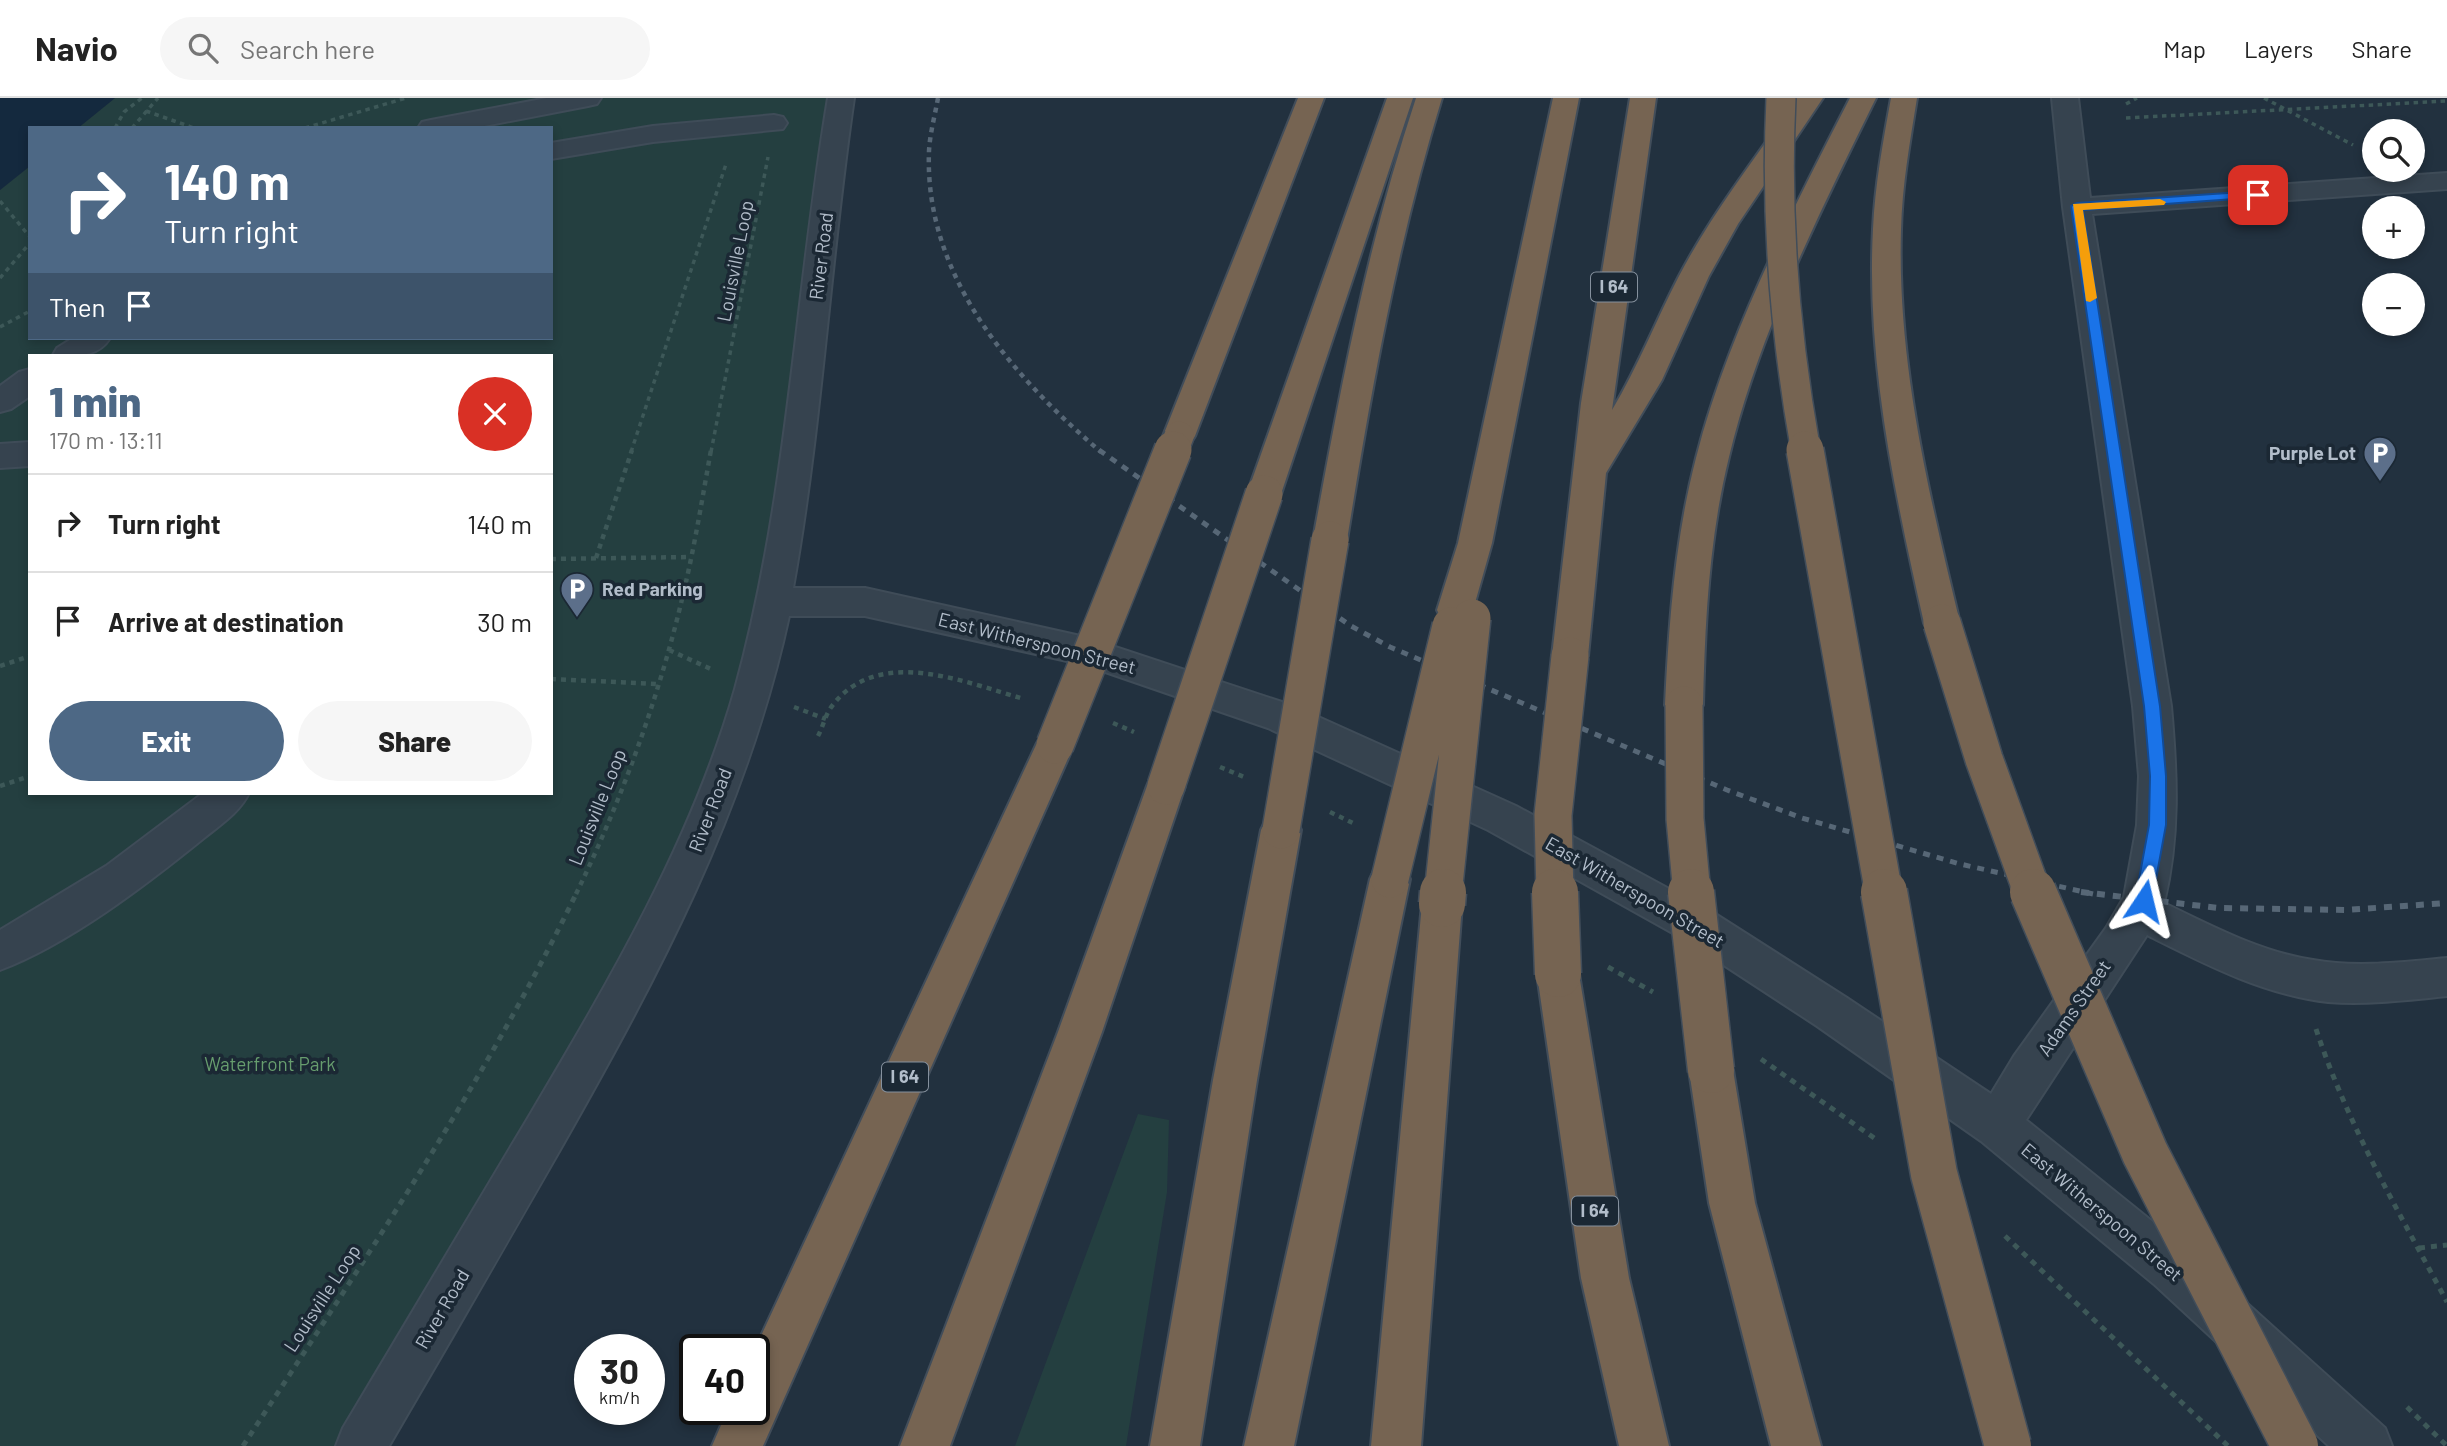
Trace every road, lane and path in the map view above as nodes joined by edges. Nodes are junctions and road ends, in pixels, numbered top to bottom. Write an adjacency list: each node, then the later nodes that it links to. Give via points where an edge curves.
1 (142, 98): 24 (path, via 124,112)
2 (158, 98): 21 (path)
3 (406, 98): 27 (path)
4 (588, 98): 28 (street)
5 (841, 98): 50 (street, River Road, via 792,490)
6 (1311, 98): 67 (highway, I 64, bridge, via 1055,745)
7 (1400, 98): 72 (highway, bridge, via 1080,1032)
8 (1429, 98): 73 (highway, bridge, via 1357,380)
9 (1566, 98): 51 (highway)
10 (1643, 98): 46 (highway, I 64)
11 (1781, 98): 78 (highway, bridge, via 1780,246 1796,393 1934,1174)
12 (1810, 98): 46 (highway, via 1724,224 1694,276 1646,380)
13 (1863, 98): 77 (highway, bridge, via 1789,252 1731,393 1697,532 1688,615 1685,819 1711,1070 1732,1203)
14 (1903, 98): 79 (highway, bridge, via 1889,183 1889,326 1897,411 1913,502 1942,622 1984,760 2040,915 2145,1153)
15 (2065, 98): 34 (street, Adams Street)
16 (2137, 98): 19 (path)
17 (2264, 98): 20 (path)
18 (2447, 101): 20 (path)
19 (2126, 103)
20 (2286, 109): 22 (path); 30 (path)
21 (146, 111): 25 (path); 26 (path)
22 (2126, 118)
23 (774, 123): 29 (street); 48 (path, Louisville Loop)
24 (116, 126)
25 (134, 126)
26 (188, 126)
27 (311, 126)
28 (441, 126)
29 (739, 126): 31 (street, via 621,138); 47 (path)
30 (2354, 145)
31 (553, 151)
32 (2447, 181): 34 (street)
33 (0, 201): 35 (path)
34 (2077, 206): 59 (street, Adams Street, via 2154,731 2157,825 2144,901)
35 (28, 235)
36 (28, 245): 37 (path)
37 (0, 278)
38 (28, 312): 39 (path)
39 (0, 327)
40 (92, 340): 41 (street)
41 (70, 354)
42 (28, 381): 43 (street)
43 (0, 401)
44 (28, 454): 45 (street)
45 (0, 456)
46 (1589, 476): 76 (highway, I 64, bridge, via 1553,815 1558,974 1605,1278)
47 (596, 558): 48 (path); 49 (path)
48 (690, 558): 55 (path, Louisville Loop)
49 (553, 559)
50 (772, 601): 63 (street, East Witherspoon Street, via 865,602 1085,651 1282,718 1503,818 1702,928); 70 (street, River Road, via 736,743 692,857 625,995)
51 (1463, 614): 74 (highway, bridge, via 1390,879); 75 (highway, bridge)
52 (28, 657): 53 (path)
53 (0, 666)
54 (553, 678): 55 (path)
55 (657, 684): 69 (path, Louisville Loop, via 619,796 550,948 426,1161)
56 (28, 777): 57 (path)
57 (0, 786)
58 (228, 795): 60 (street, via 149,859 46,928)
59 (2138, 910): 62 (street, via 2230,956); 63 (street, Adams Street)
60 (0, 951)
61 (2447, 977): 62 (street, via 2390,983)
62 (2305, 978): 65 (path, via 2326,1063)
63 (1997, 1125): 80 (street, East Witherspoon Street, via 2172,1268)
64 (2447, 1245): 65 (path)
65 (2419, 1248): 66 (path)
66 (2447, 1302)
67 (770, 1373)
68 (746, 1425): 71 (highway, I 64)
69 (243, 1446)
70 (361, 1446)
71 (737, 1446)
72 (925, 1446)
73 (1175, 1446)
74 (1269, 1446)
75 (1396, 1446)
76 (1644, 1446)
77 (1796, 1446)
78 (2008, 1446)
79 (2295, 1446)
80 (2367, 1446)

